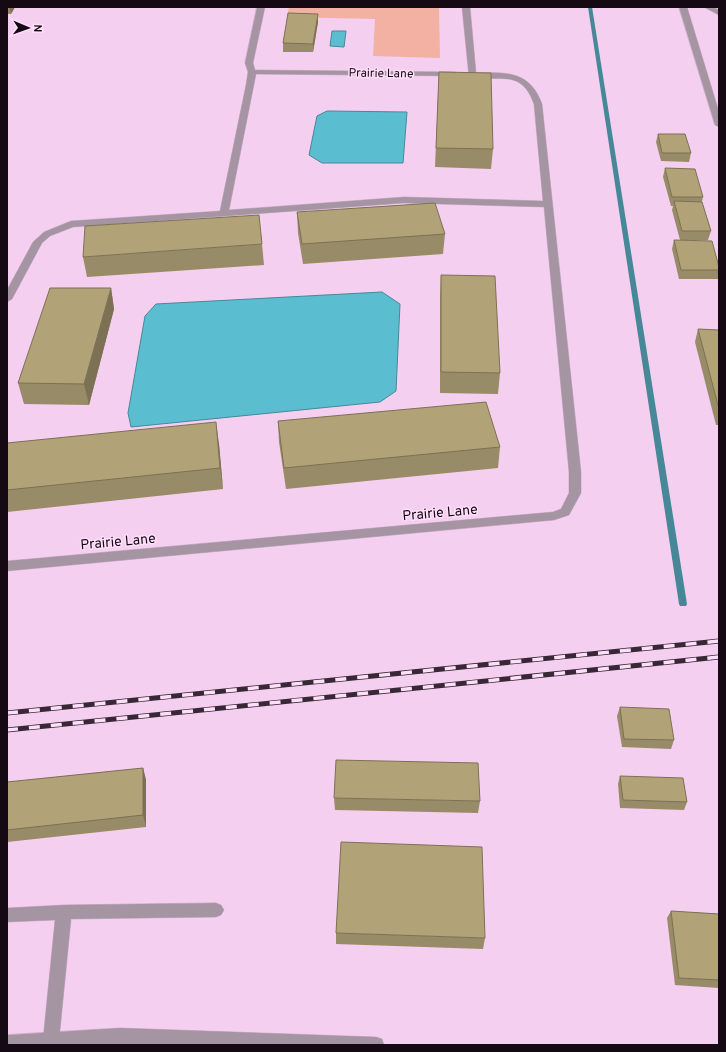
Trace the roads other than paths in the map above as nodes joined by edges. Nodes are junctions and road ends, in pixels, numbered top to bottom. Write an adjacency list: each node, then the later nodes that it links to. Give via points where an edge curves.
1 (261, 7): 6 (street, via 249,63)
2 (466, 7): 7 (street)
3 (683, 7): 8 (street)
4 (708, 7): 5 (street)
5 (719, 13)
6 (252, 72): 7 (street, Prairie Lane); 10 (street)
7 (472, 74): 9 (street, Prairie Lane, via 515,78 526,83 535,92)
8 (719, 125)
9 (546, 204): 10 (street, via 404,200); 12 (street, Prairie Lane, via 574,472 575,493 565,512 537,518)
10 (224, 213): 11 (street, via 94,221 61,227 38,242)
11 (7, 299)
12 (7, 566)
13 (216, 910): 14 (street)
14 (64, 912): 15 (street); 16 (street)
15 (7, 915)
16 (51, 1040): 17 (street, via 120,1036); 18 (street)
17 (144, 1041): 19 (street)
18 (7, 1043)
19 (296, 1043): 20 (street)
20 (376, 1045)

